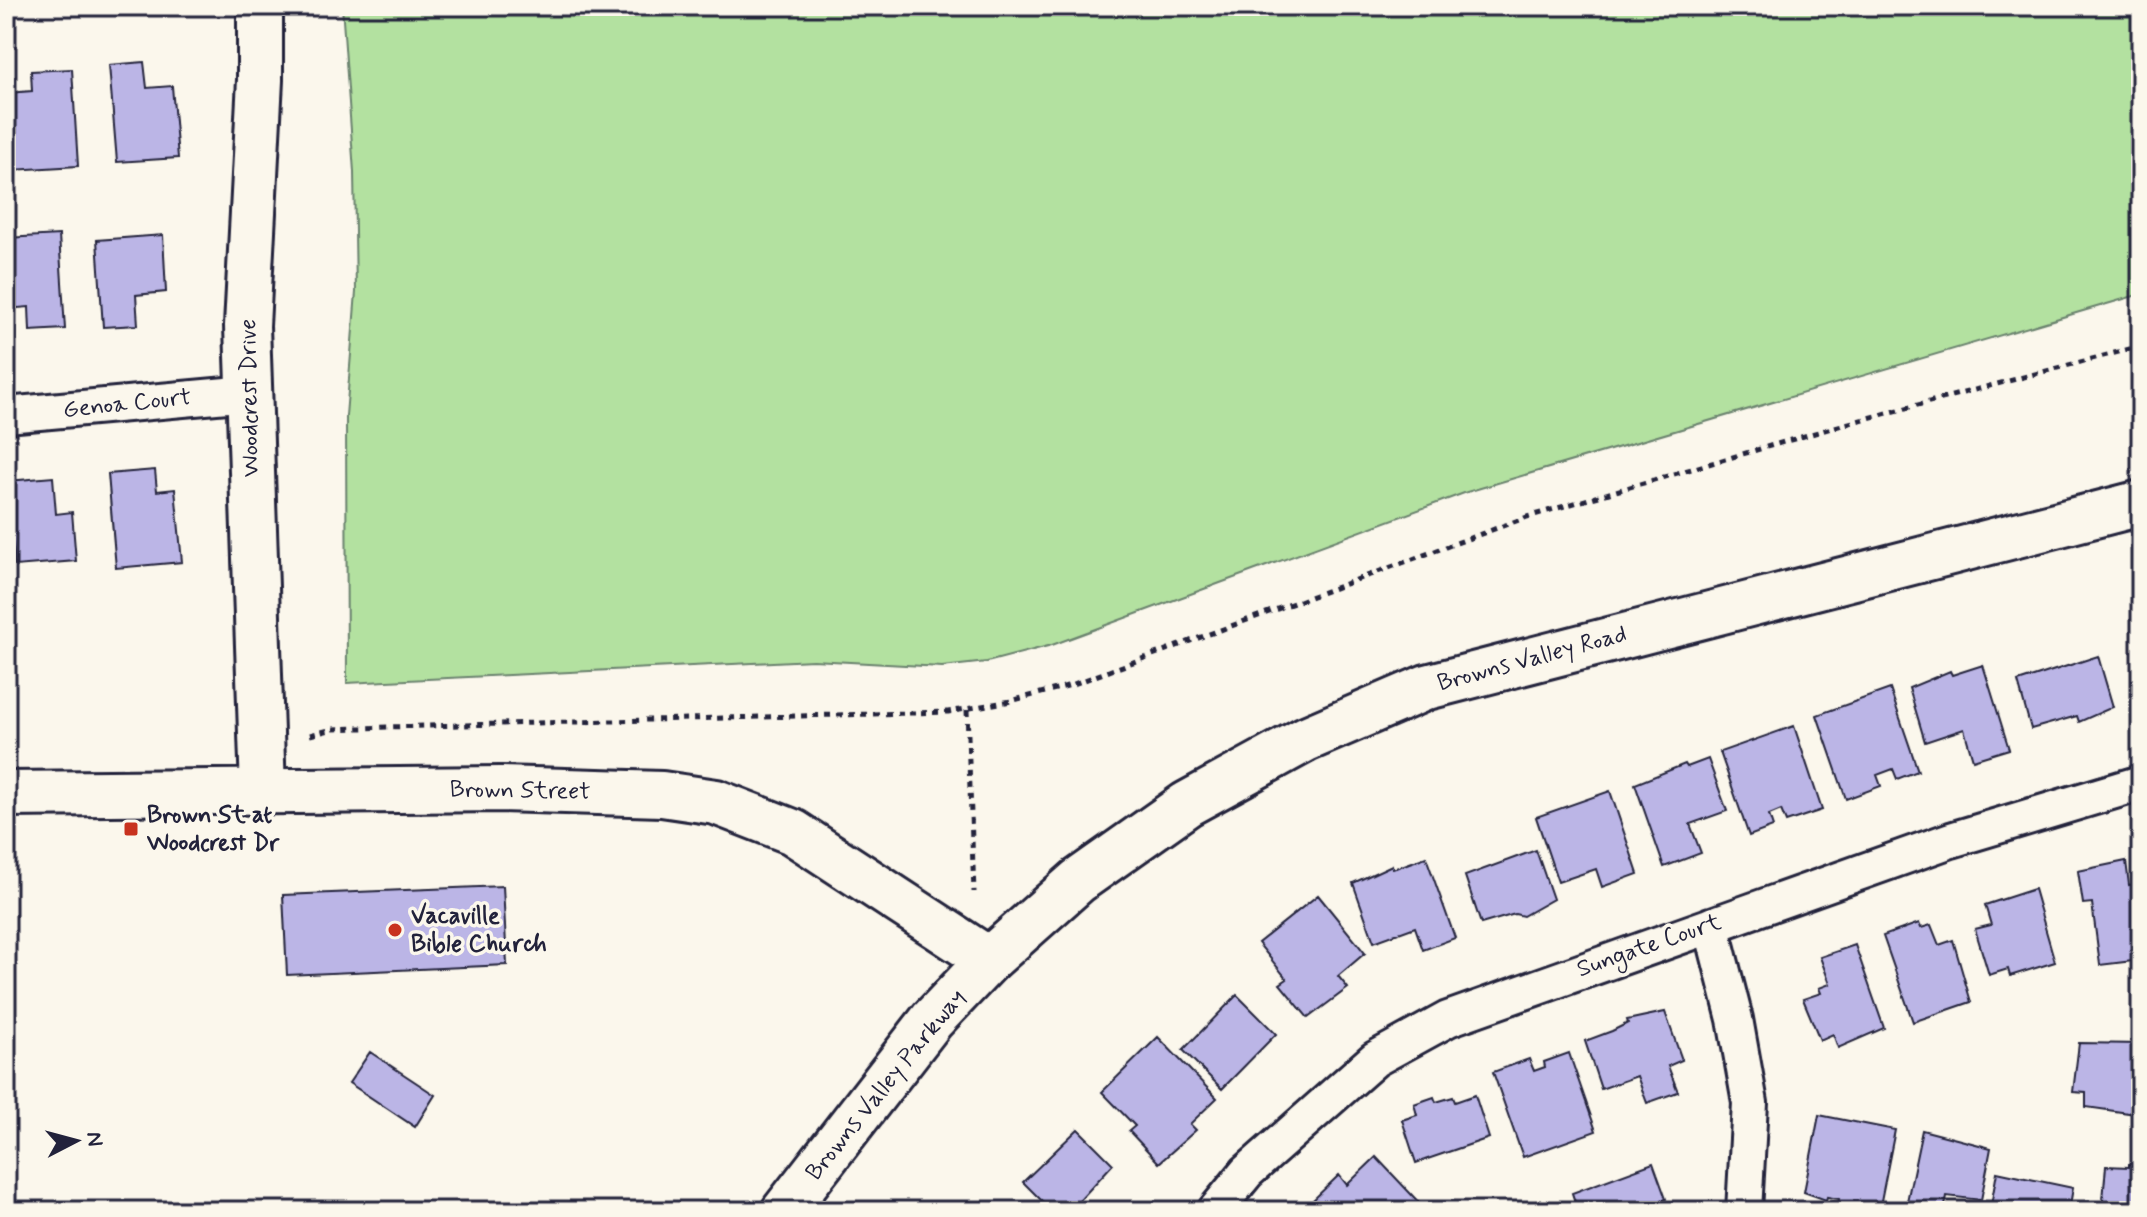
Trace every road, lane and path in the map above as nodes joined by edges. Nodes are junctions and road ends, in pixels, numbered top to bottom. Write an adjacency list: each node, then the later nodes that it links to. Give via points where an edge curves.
1 (260, 6): 3 (street, Woodcrest Drive)
2 (2141, 346): 6 (path, via 1842,425 1527,517 1071,685)
3 (249, 393): 4 (street, Genoa Court); 9 (street, Woodcrest Drive)
4 (6, 415)
5 (2141, 503): 13 (street, Browns Valley Road, via 1427,687 1306,739 1187,804 1078,881)
6 (967, 710): 7 (path, via 374,727); 11 (path)
7 (310, 735)
8 (2141, 783): 12 (street, Sungate Court, via 1951,840)
9 (263, 791): 10 (street, Brown Street); 13 (street, Brown Street, via 501,789 662,794 716,802 793,832)
10 (6, 794)
11 (974, 892)
12 (1711, 925): 15 (street, Sungate Court, via 1448,1019 1375,1059 1247,1172); 16 (street, via 1750,1103)
13 (989, 960): 14 (street, Browns Valley Parkway, via 932,1020)
14 (784, 1211)
15 (1215, 1211)
16 (1744, 1211)

